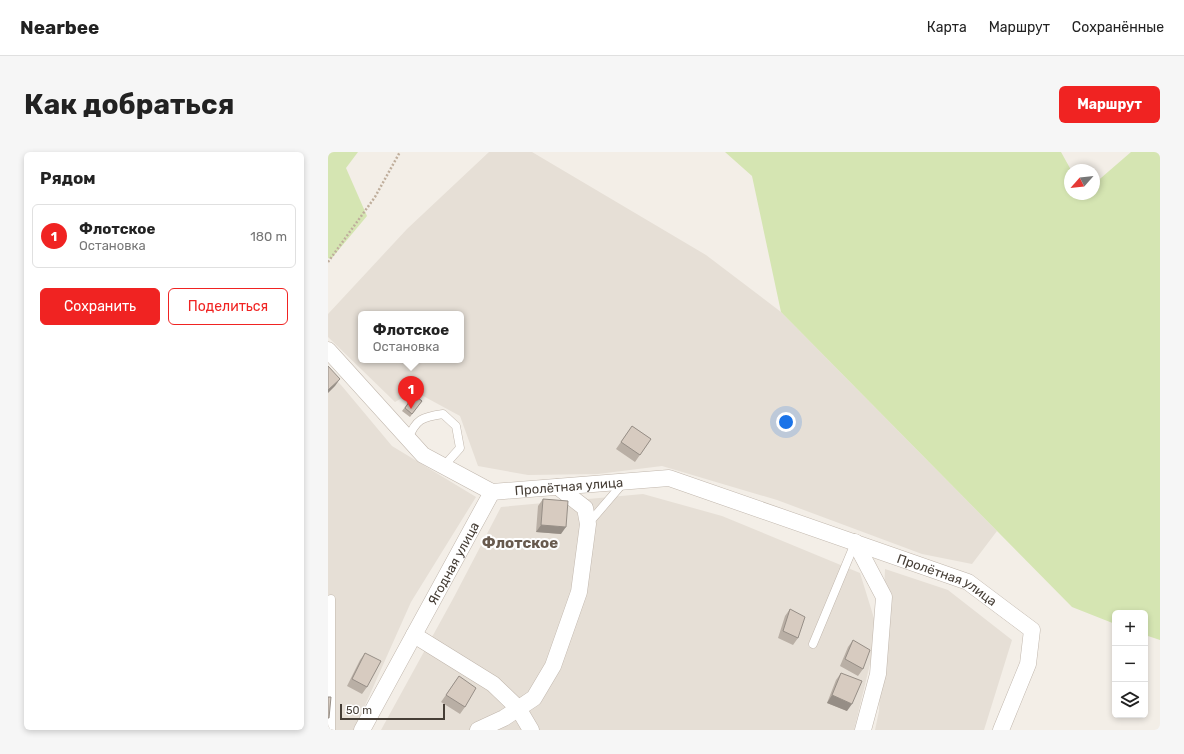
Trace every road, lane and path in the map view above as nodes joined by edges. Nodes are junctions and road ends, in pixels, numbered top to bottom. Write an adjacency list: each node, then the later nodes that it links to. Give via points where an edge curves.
1 (400, 152): 2 (path, via 375,198)
2 (328, 262)
3 (328, 350): 4 (street)
4 (408, 439): 5 (street, via 423,455); 5 (lane, via 414,425 427,416 443,414 456,426 460,448)
5 (443, 466): 8 (street)
6 (624, 481): 7 (street, Пролётная улица); 9 (lane); 10 (street, Пролётная улица, via 669,478)
7 (558, 487): 8 (street, Пролётная улица); 9 (street, via 585,508)
8 (492, 492): 12 (street, Ягодная улица)
9 (588, 524): 14 (street, via 579,592 553,666 534,698)
10 (855, 542): 13 (lane); 19 (street, via 884,596 878,674); 20 (street, Пролётная улица, via 968,582 1032,630 1028,664)
11 (331, 599): 15 (lane)
12 (414, 635): 14 (street, via 494,684); 16 (street, Ягодная улица)
13 (813, 644)
14 (518, 708): 17 (street, via 504,718); 18 (street)
15 (331, 730)
16 (362, 730)
17 (478, 730)
18 (531, 730)
19 (863, 730)
20 (1001, 730)

